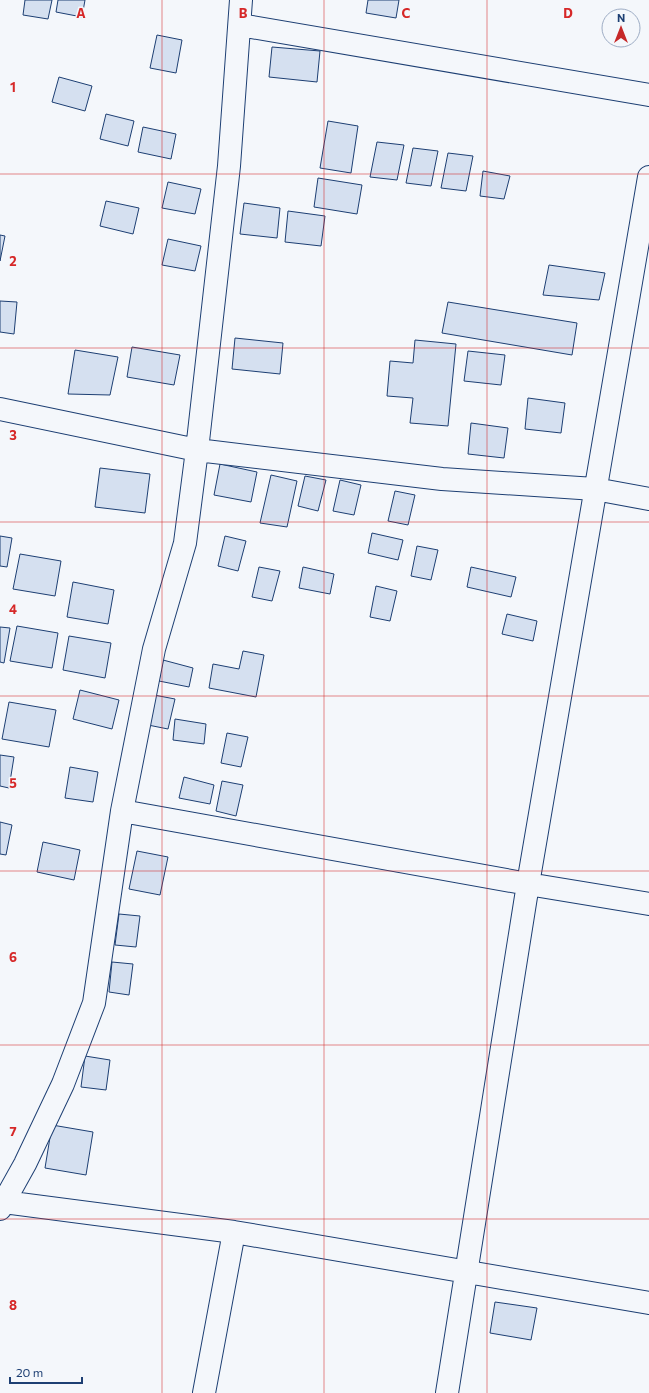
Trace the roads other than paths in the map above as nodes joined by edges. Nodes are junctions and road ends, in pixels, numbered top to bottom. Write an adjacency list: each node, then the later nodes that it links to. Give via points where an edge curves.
1 (241, 0): 2 (street)
2 (240, 25): 3 (street); 6 (street, via 229,166)
3 (649, 95)
4 (649, 177): 7 (street)
5 (0, 409): 6 (street)
6 (197, 450): 7 (street, via 442,479); 9 (street, via 185,543 154,649)
7 (595, 489): 8 (street); 10 (street)
8 (649, 498)
9 (122, 811): 10 (street); 12 (street, via 94,1003 63,1084)
10 (528, 884): 11 (street); 14 (street)
11 (649, 904)
12 (2, 1206): 13 (street)
13 (234, 1232): 14 (street); 16 (street)
14 (467, 1271): 15 (street); 17 (street)
15 (649, 1303)
16 (204, 1393)
17 (447, 1393)

